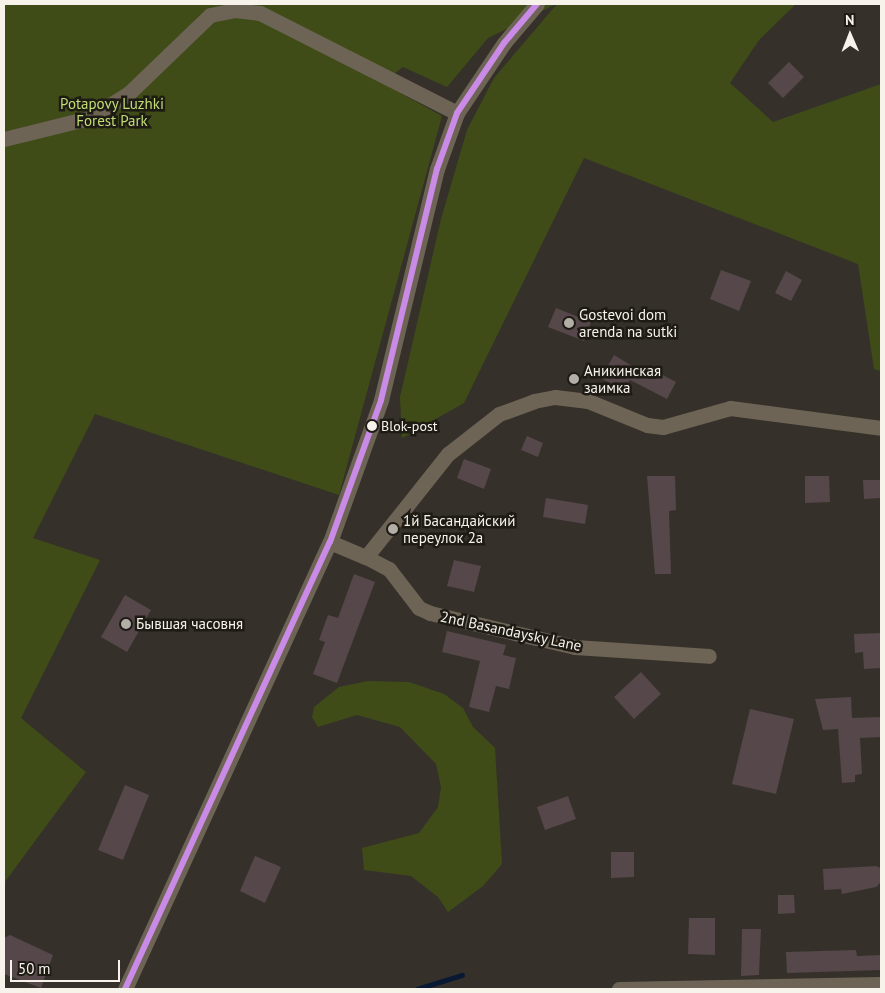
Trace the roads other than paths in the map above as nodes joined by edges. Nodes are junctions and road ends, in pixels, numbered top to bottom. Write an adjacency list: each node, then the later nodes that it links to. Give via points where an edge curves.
1 (537, 4): 2 (street, via 504,42)
2 (457, 113): 3 (street, via 260,13 235,10 210,15 129,93 89,118); 5 (street, via 437,169 381,400)
3 (4, 138)
4 (881, 428): 6 (street, via 730,408 663,427 647,425 588,400 555,397 534,401 499,414 448,454)
5 (330, 542): 6 (street, 2nd Basandaysky Lane); 10 (street)
6 (366, 557): 7 (street, 2nd Basandaysky Lane, via 389,569 419,608 430,613 575,647)
7 (709, 656)
8 (881, 984): 9 (street)
9 (766, 987): 11 (street)
10 (125, 989)
11 (619, 989)

